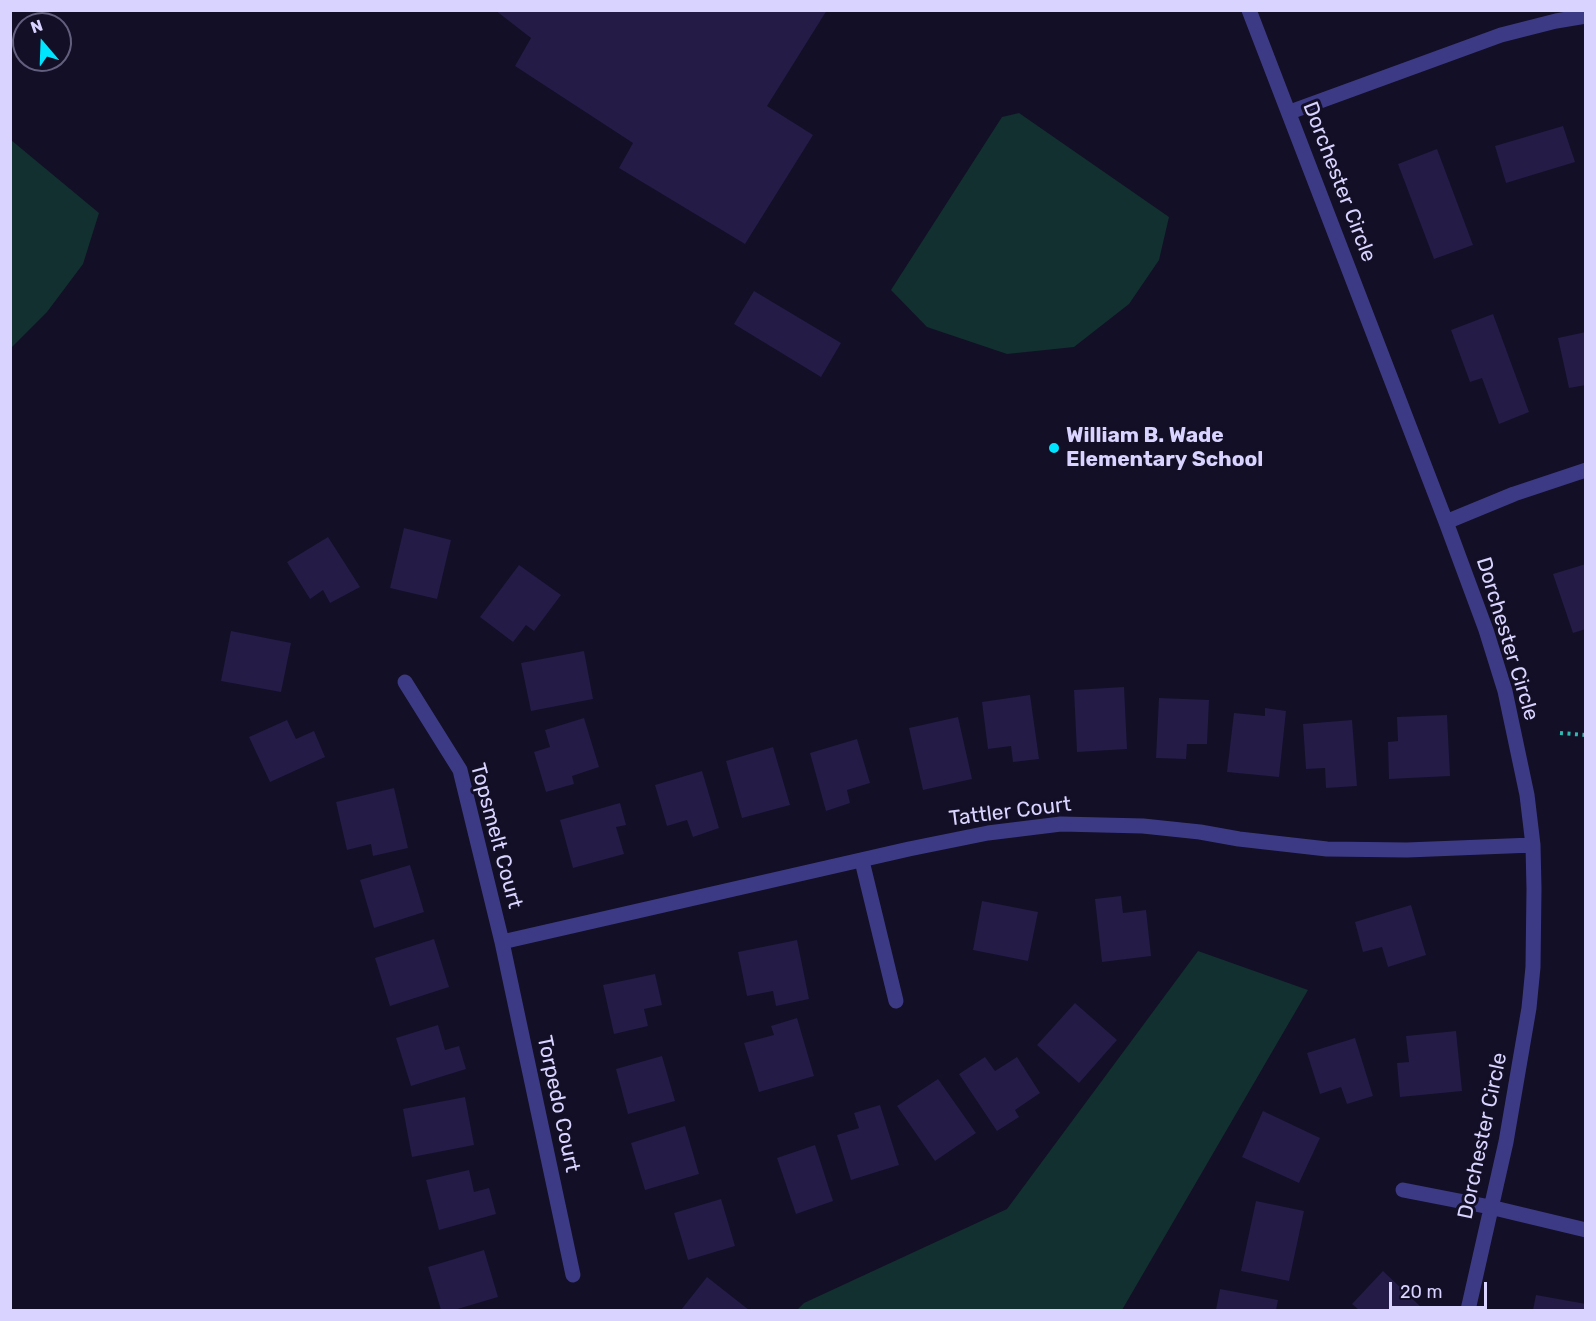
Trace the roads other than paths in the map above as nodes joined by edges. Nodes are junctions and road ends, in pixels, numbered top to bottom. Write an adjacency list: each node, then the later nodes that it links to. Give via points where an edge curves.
1 (1249, 10): 3 (street, Dorchester Circle)
2 (1586, 15): 3 (street, via 1501,35)
3 (1290, 112): 5 (street, Dorchester Circle)
4 (1586, 470): 5 (street)
5 (1446, 522): 7 (street, Dorchester Circle, via 1505,691 1527,795)
6 (405, 682): 9 (street, Topsmelt Court, via 460,770)
7 (1533, 845): 8 (street, Tattler Court, via 1327,849 1143,826 1061,824 988,833); 12 (street, Dorchester Circle, via 1530,1008)
8 (862, 861): 9 (street, Tattler Court); 10 (street)
9 (502, 942): 14 (street, Torpedo Court)
10 (896, 1001)
11 (1403, 1190): 12 (street)
12 (1491, 1207): 13 (street); 15 (street, Dorchester Circle)
13 (1586, 1230)
14 (573, 1275)
15 (1468, 1311)

